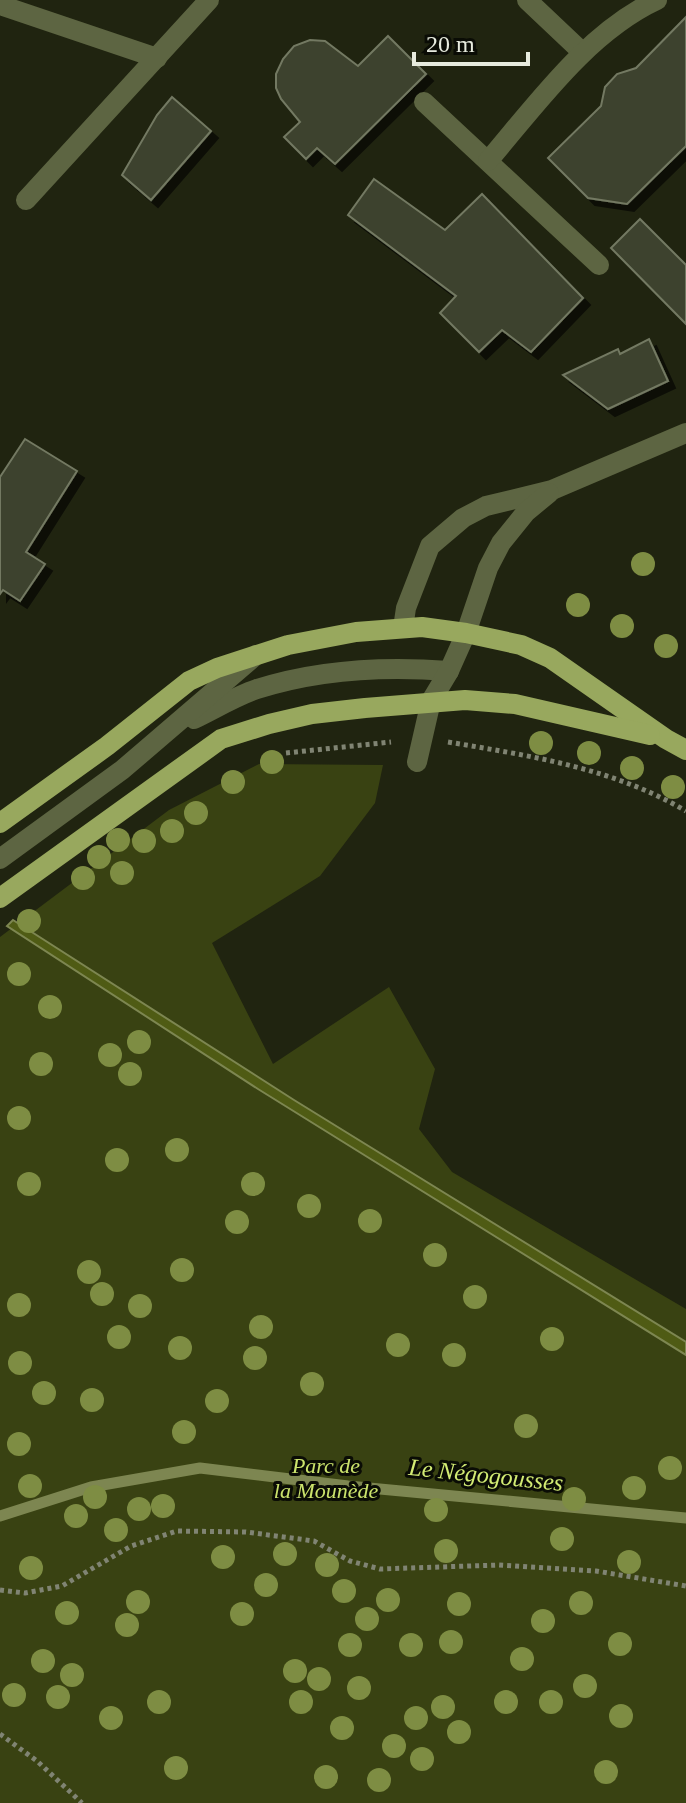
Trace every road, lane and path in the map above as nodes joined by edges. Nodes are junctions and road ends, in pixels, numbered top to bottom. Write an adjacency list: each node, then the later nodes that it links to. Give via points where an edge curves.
1 (209, 0): 6 (street)
2 (527, 0): 5 (street)
3 (657, 0): 5 (street)
4 (0, 5): 6 (street)
5 (582, 52): 8 (street)
6 (157, 58): 9 (street)
7 (424, 102): 8 (street)
8 (488, 161): 10 (street)
9 (26, 200)
10 (599, 265)
11 (686, 433): 12 (street)
12 (552, 490): 13 (street, via 486,506 444,532 424,558); 14 (street, via 501,543)
13 (403, 628): 14 (main road); 15 (main road, via 327,637)
14 (466, 633): 16 (street); 20 (main road, via 521,645 550,658)
15 (256, 655): 18 (street); 25 (main road, via 189,681)
16 (449, 671): 17 (street); 18 (street, via 412,668 314,677 256,690)
17 (431, 701): 19 (street); 20 (main road, via 515,704); 27 (main road, via 312,714 221,739)
18 (169, 731): 26 (street)
19 (423, 738): 22 (path); 23 (street); 24 (path, via 553,759 651,790)
20 (666, 739): 21 (main road)
21 (686, 750)
22 (276, 754)
23 (417, 762)
24 (686, 811)
25 (0, 823)
26 (0, 859)
27 (0, 898)
28 (686, 1586): 29 (path, via 596,1571 499,1565 380,1569 350,1561 314,1541 246,1532 177,1531 131,1546 62,1586 25,1593)
29 (0, 1590)
30 (0, 1734): 31 (path)
31 (82, 1803)

